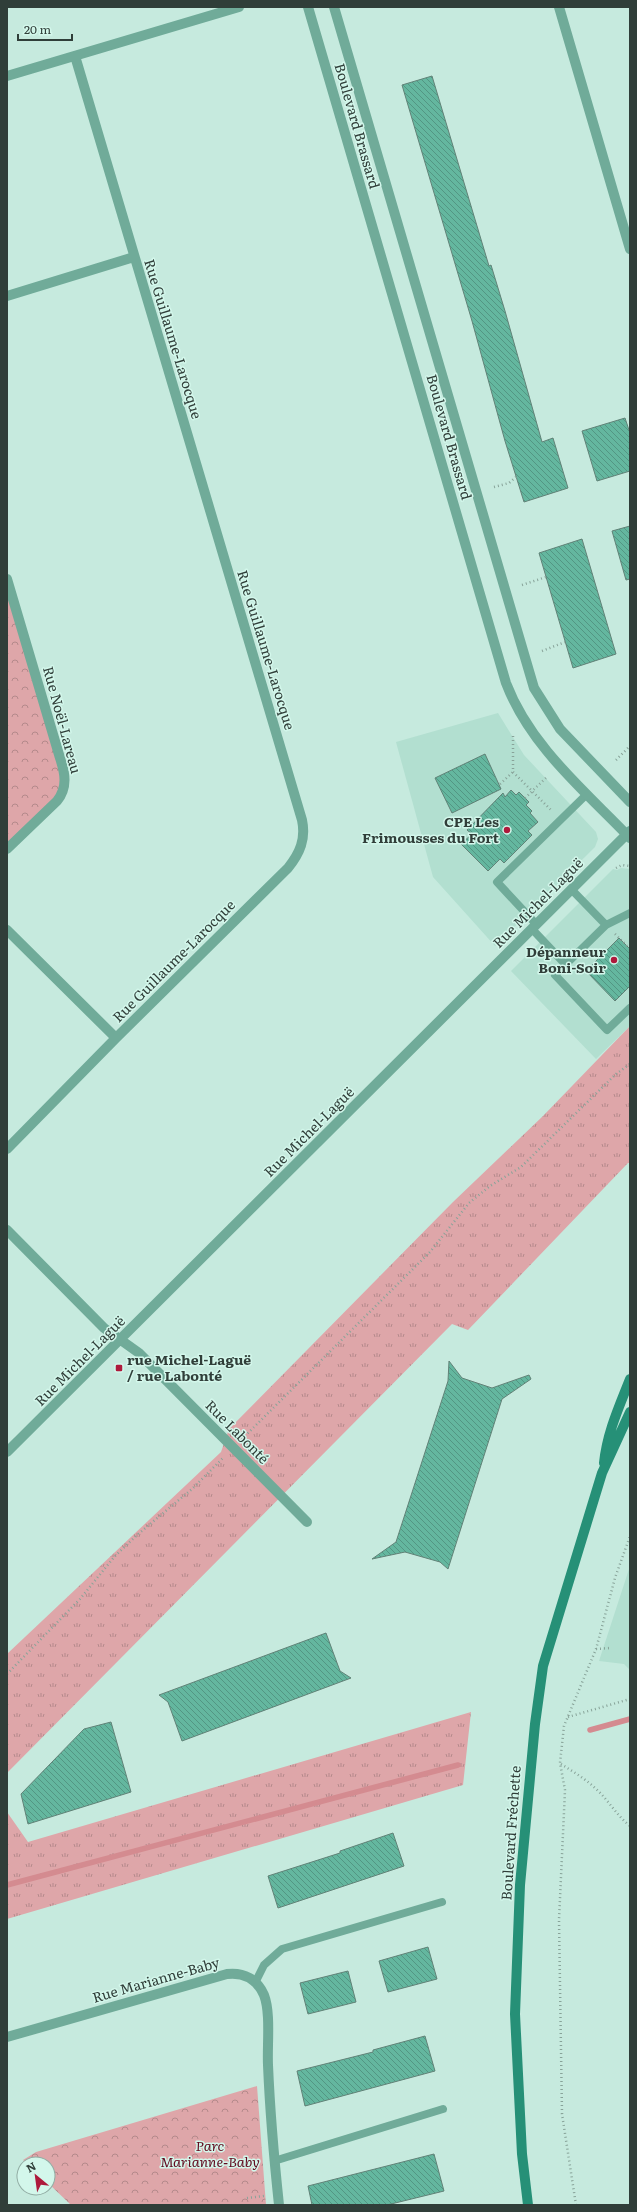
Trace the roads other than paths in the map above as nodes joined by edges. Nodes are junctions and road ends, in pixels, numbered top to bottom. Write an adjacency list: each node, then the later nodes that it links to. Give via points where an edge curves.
1 (239, 7): 5 (street)
2 (308, 7): 11 (street, Boulevard Brassard, via 506,683 519,711 537,738)
3 (334, 7): 12 (street, Boulevard Brassard, via 534,688 560,729)
4 (559, 7): 7 (street)
5 (75, 56): 6 (street); 8 (street, Rue Guillaume-Larocque)
6 (7, 76)
7 (630, 249)
8 (134, 258): 9 (street); 22 (street, Rue Guillaume-Larocque, via 304,828 301,847 288,868)
9 (7, 296)
10 (7, 579): 14 (street, Rue Noël-Lareau, via 65,779 57,801)
11 (587, 794): 13 (street, Boulevard Brassard); 18 (lane, via 497,882)
12 (630, 802)
13 (629, 834): 15 (street, Rue Michel-Laguë)
14 (7, 848)
15 (571, 889): 17 (lane); 18 (street, Rue Michel-Laguë)
16 (630, 913): 17 (lane)
17 (606, 925): 20 (lane)
18 (534, 926): 20 (lane); 25 (street, Rue Michel-Laguë)
19 (7, 930): 22 (street)
20 (566, 965): 21 (lane, via 556,975 607,1030)
21 (630, 1008)
22 (116, 1038): 23 (street, Rue Guillaume-Larocque)
23 (7, 1148)
24 (7, 1230): 25 (street, Rue Labonté, via 104,1328)
25 (121, 1340): 28 (street, Rue Michel-Laguë); 30 (street, Rue Labonté, via 139,1353)
26 (630, 1379): 29 (main road, Boulevard Fréchette, via 606,1446)
27 (630, 1412): 29 (main road, Boulevard Fréchette)
28 (7, 1452)
29 (602, 1473): 37 (main road, Boulevard Fréchette, via 543,1666 530,1762 520,1885 515,2014 522,2154)
30 (307, 1522)
31 (442, 1902): 32 (lane, via 282,1949 264,1965)
32 (256, 1983): 33 (street, Rue Marianne-Baby, via 245,1975 227,1974); 35 (street, via 263,1994 267,2009)
33 (7, 2037)
34 (443, 2109): 35 (lane)
35 (274, 2161): 36 (street)
36 (279, 2205)
37 (528, 2205)

